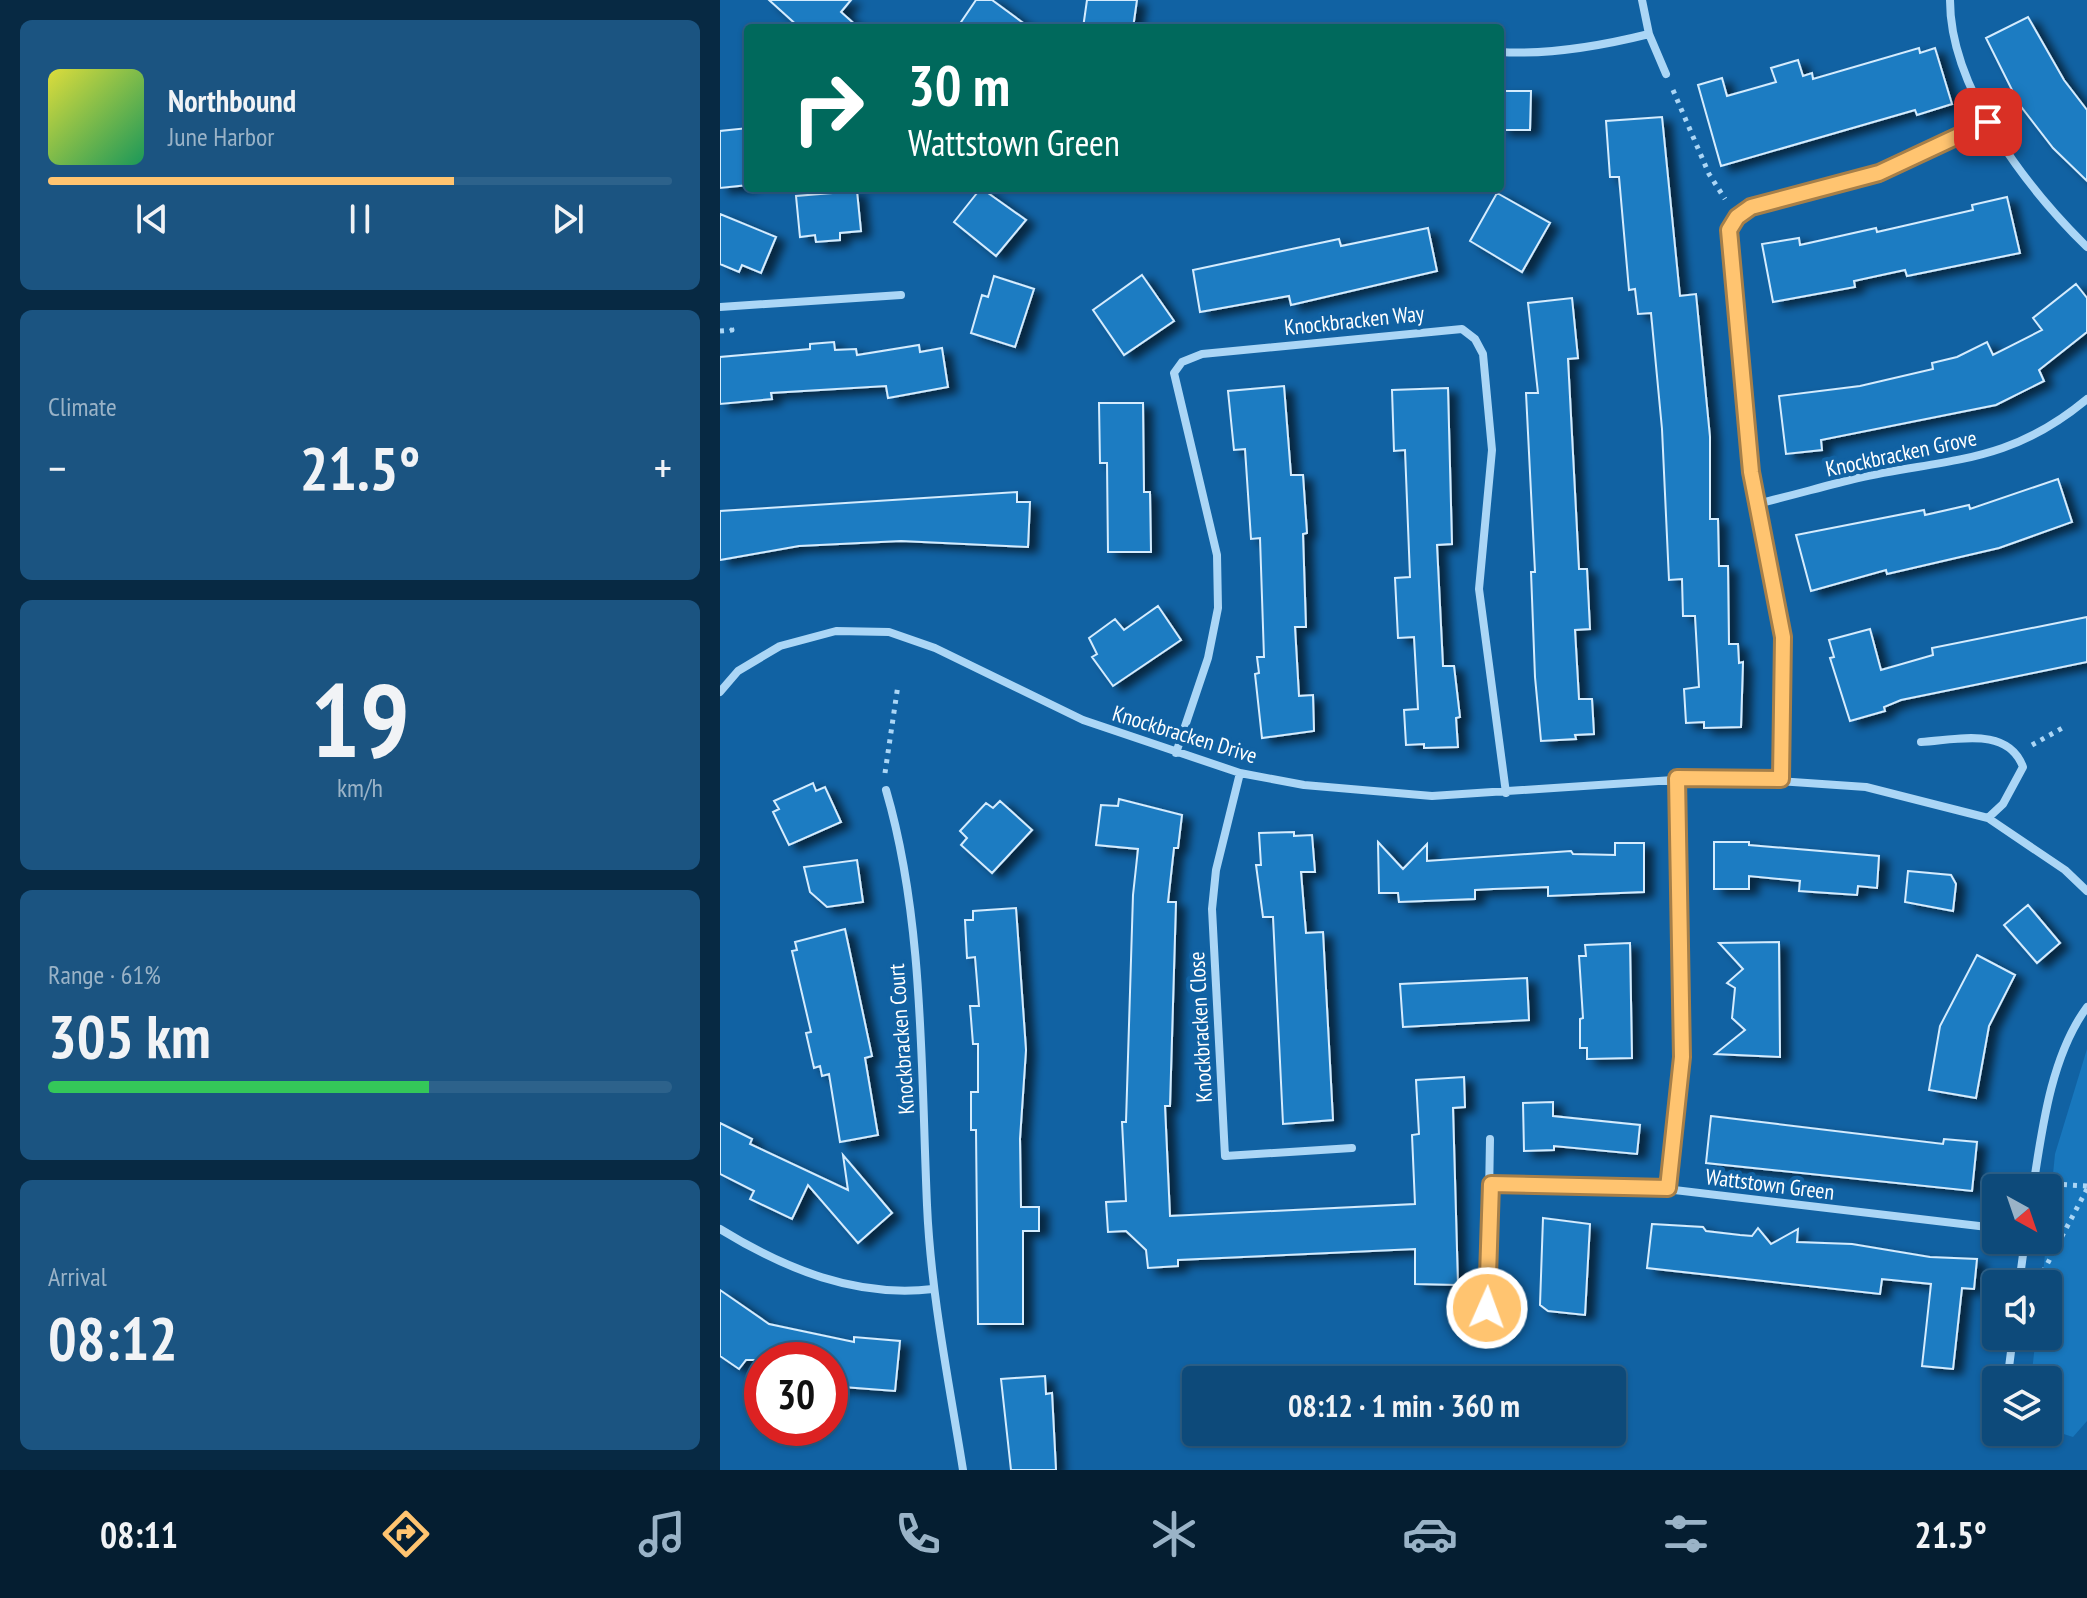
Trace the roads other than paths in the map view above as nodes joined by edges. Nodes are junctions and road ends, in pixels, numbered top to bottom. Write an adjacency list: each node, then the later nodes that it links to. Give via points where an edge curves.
1 (1642, 0): 3 (street)
2 (1950, 0): 6 (street, via 1967,75)
3 (1649, 34): 4 (street); 5 (street)
4 (1504, 52)
5 (1666, 74)
6 (1988, 122): 7 (street, via 2051,212); 11 (street, via 1879,173 1751,207 1729,230)
7 (2087, 247)
8 (901, 295): 9 (street)
9 (720, 307)
10 (2087, 399): 11 (street, Knockbracken Grove, via 2042,431 1970,460 1859,478)
11 (1756, 504): 17 (street, via 1783,637)
12 (720, 692): 14 (street, Knockbracken Drive, via 738,671 780,646 836,631 889,632 935,648 1083,720)
13 (1921, 742): 20 (street, via 1978,739 2004,742 2018,753 2023,767 2003,804)
14 (1176, 753): 15 (street, Knockbracken Drive); 19 (street, Knockbracken Way, via 1208,658 1218,608 1217,555 1174,373 1182,362 1202,354 1462,329 1483,354 1492,450 1479,589)
15 (1240, 773): 19 (street, Knockbracken Drive, via 1364,791 1432,796); 24 (street, Knockbracken Close, via 1212,909 1225,1156)
16 (1677, 778): 17 (street, Knockbracken Drive); 19 (street, Knockbracken Drive); 27 (street, via 1682,1057)
17 (1781, 779): 20 (street, Knockbracken Drive, via 1866,787)
18 (886, 790): 30 (street, Knockbracken Court, via 903,847 924,1079)
19 (1506, 793)
20 (1988, 818): 21 (street, Knockbracken Drive)
21 (2086, 888)
22 (2087, 1007): 25 (street, via 2061,1062)
23 (1490, 1139): 26 (street)
24 (1352, 1148)
25 (2035, 1174)
26 (1491, 1184): 27 (street, Wattstown Green); 31 (street)
27 (1668, 1188): 28 (street, Wattstown Green)
28 (1982, 1226)
29 (720, 1229): 30 (street, via 772,1260 826,1280 901,1293)
30 (933, 1289): 32 (street, Knockbracken Court)
31 (1483, 1338)
32 (963, 1470)

